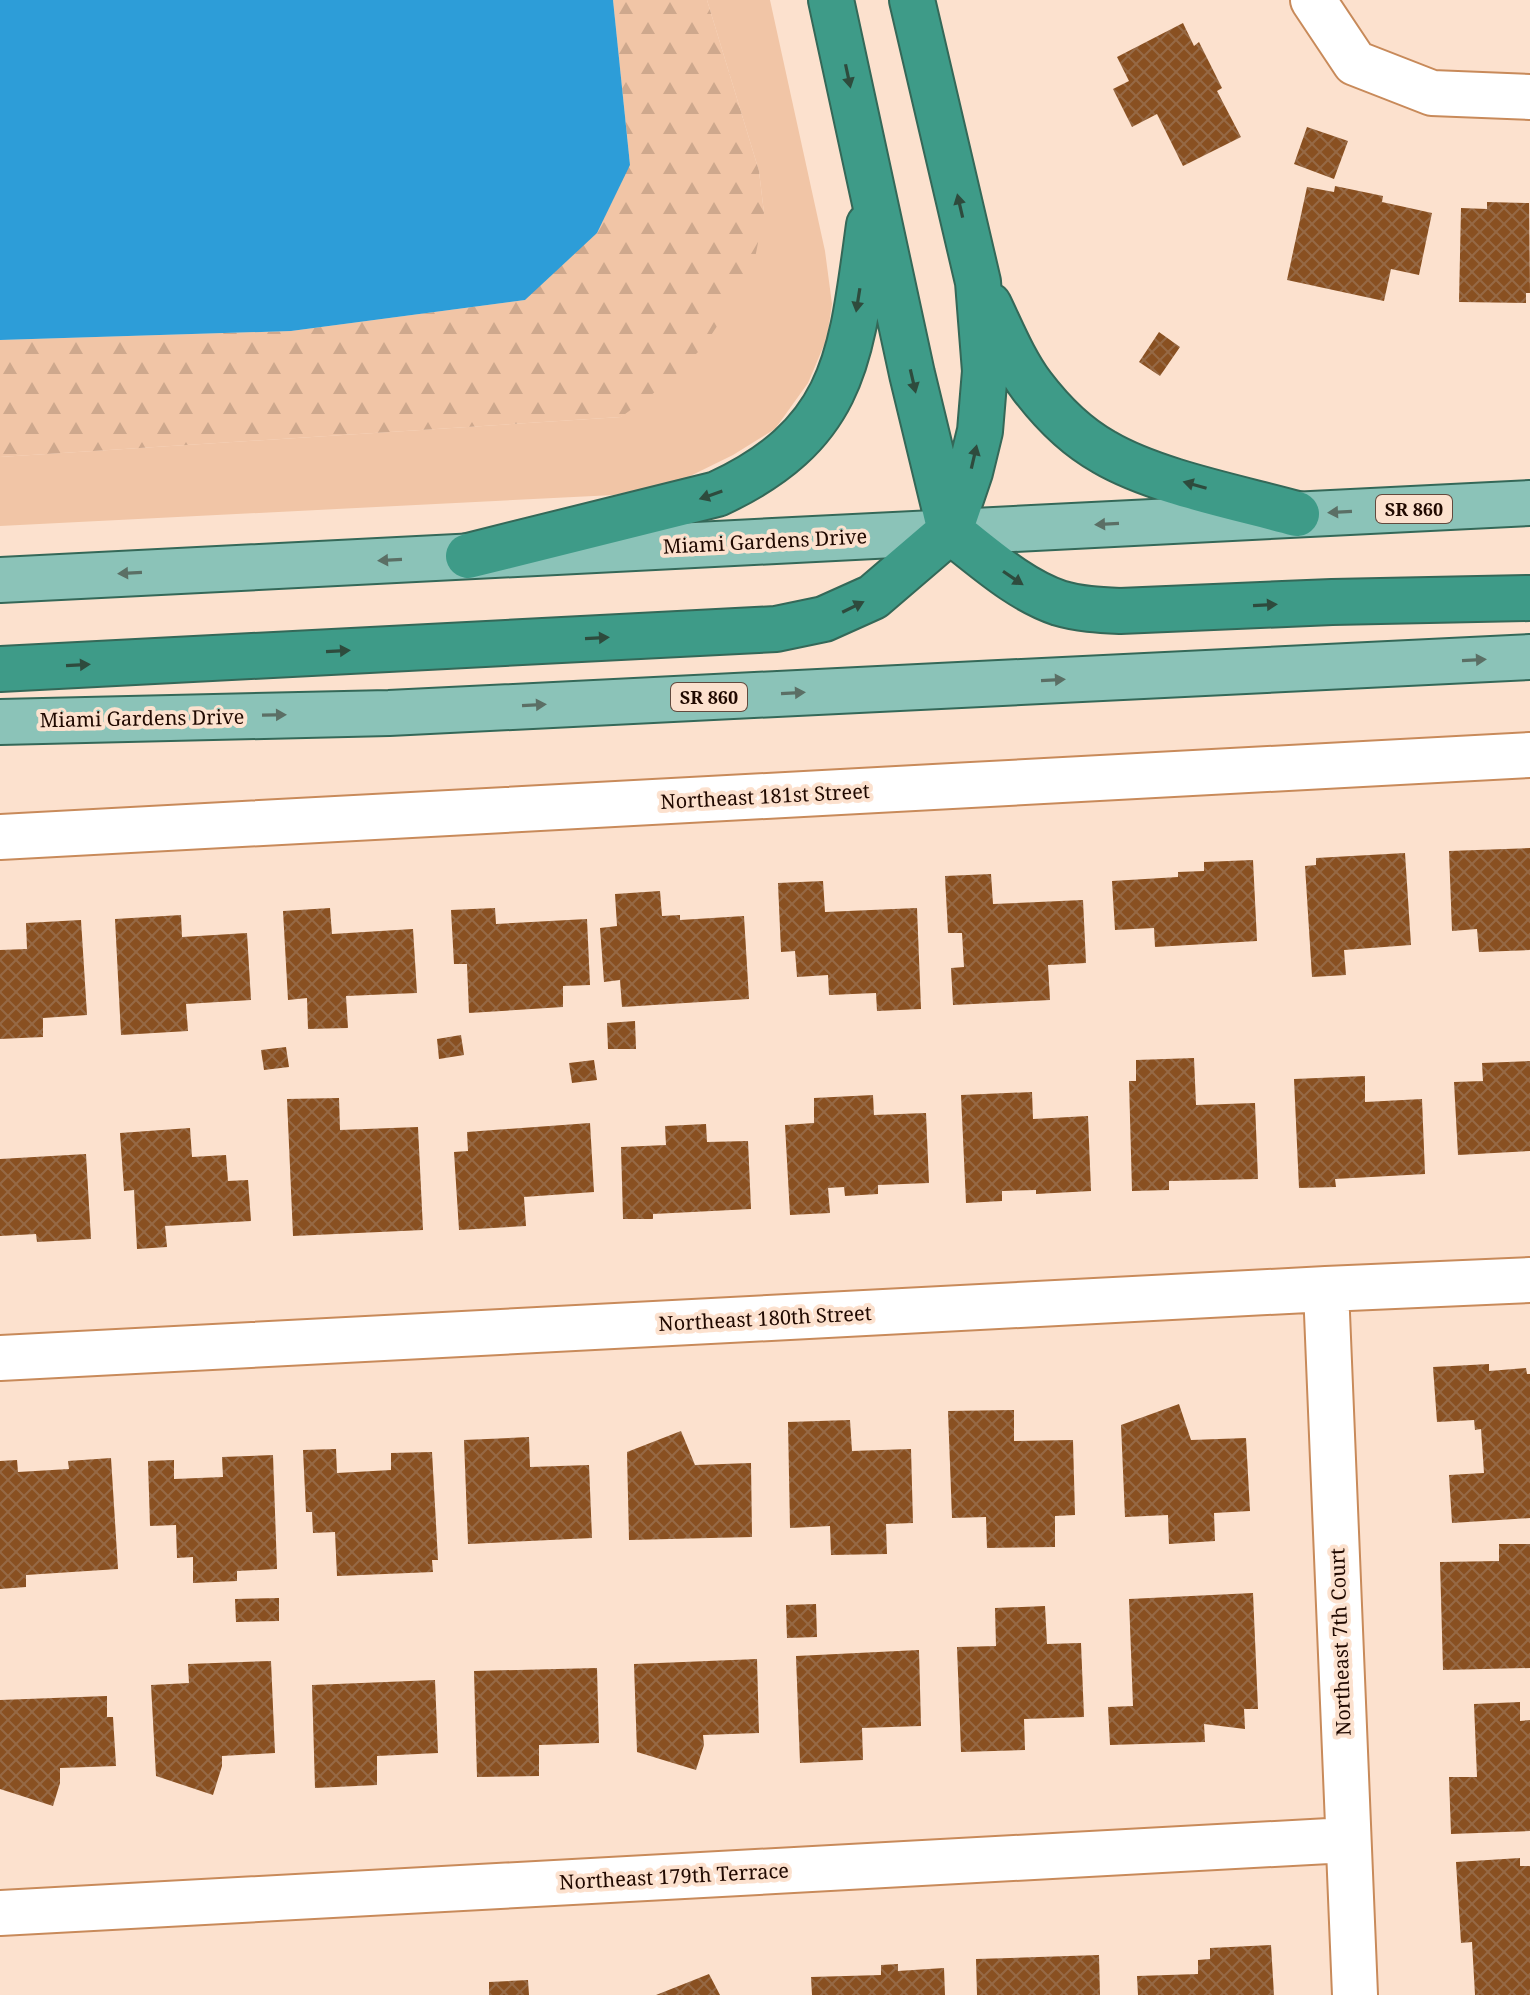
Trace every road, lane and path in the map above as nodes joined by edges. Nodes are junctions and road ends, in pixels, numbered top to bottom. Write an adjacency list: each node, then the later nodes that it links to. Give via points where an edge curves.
1 (831, 0): 5 (highway, one-way to 5)
2 (912, 0): 6 (highway, one-way to 2)
3 (1313, 0): 4 (street, via 1355,63 1432,93)
4 (1530, 97)
5 (874, 195): 9 (highway, one-way to 9); 10 (highway, one-way to 10, via 845,362 820,415 778,460 717,494)
6 (978, 282): 8 (highway, one-way to 6, via 1138,468 1079,434 1031,385); 9 (highway, one-way to 6, via 982,416 985,371)
7 (1530, 503): 8 (main road, Miami Gardens Drive / SR 860, one-way to 8)
8 (1297, 514): 9 (main road, Miami Gardens Drive / SR 860, one-way to 9)
9 (950, 531): 10 (main road, Miami Gardens Drive / SR 860); 12 (highway, one-way to 12, via 1036,593 1086,609); 14 (highway, one-way to 9, via 776,629 824,619 873,597)
10 (468, 556): 11 (main road, Miami Gardens Drive / SR 860, one-way to 11)
11 (0, 580)
12 (1530, 598)
13 (1530, 657): 15 (main road, Miami Gardens Drive / SR 860, one-way to 13, via 389,713)
14 (0, 669)
15 (0, 722)
16 (1530, 755): 17 (street, Northeast 181st Street)
17 (0, 837)
18 (1530, 1280): 19 (street, Northeast 180th Street)
19 (1326, 1289): 20 (street, Northeast 180th Street); 21 (street, Northeast 7th Court)
20 (0, 1358)
21 (1347, 1840): 22 (street, Northeast 179th Terrace); 23 (street, Northeast 7th Court)
22 (0, 1913)
23 (1355, 1995)

